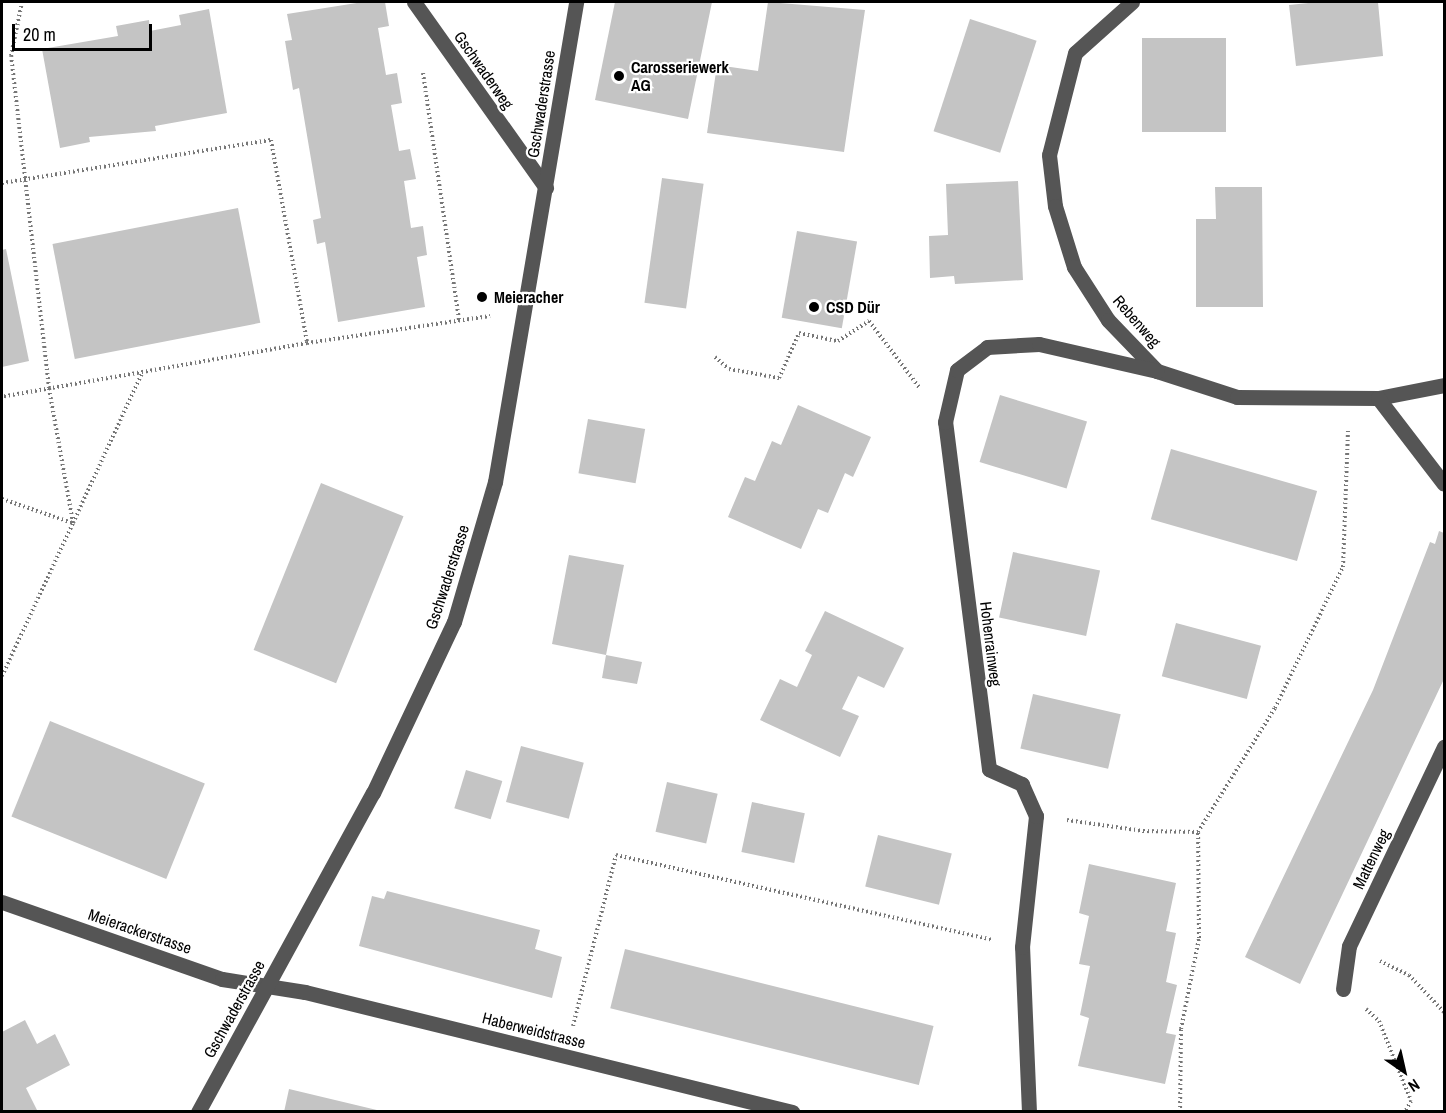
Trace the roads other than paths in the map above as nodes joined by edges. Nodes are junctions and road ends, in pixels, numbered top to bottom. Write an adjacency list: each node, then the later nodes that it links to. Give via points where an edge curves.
1 (414, 2): 4 (street, Gschwaderweg)
2 (576, 2): 4 (street, Gschwaderstrasse)
3 (1132, 2): 5 (street, Rebenweg, via 1075,53 1049,155 1055,206 1074,267 1108,320)
4 (546, 188): 11 (street, Gschwaderstrasse, via 495,482 454,621 394,752)
5 (1157, 371): 7 (street, Rebenweg, via 1236,397); 15 (street, Hohenrainweg, via 1039,344 987,347 957,370 945,422 989,769 1022,784 1036,816 1022,946)
6 (1444, 385): 7 (street, Rebenweg)
7 (1378, 398): 8 (street)
8 (1444, 484)
9 (1444, 747): 12 (street, Mattenweg, via 1349,946)
10 (2, 902): 11 (street, Meierackerstrasse, via 222,979)
11 (268, 986): 13 (street, Gschwaderstrasse); 14 (street, Haberweidstrasse)
12 (1343, 989)
13 (198, 1112)
14 (792, 1112)
15 (1029, 1112)

